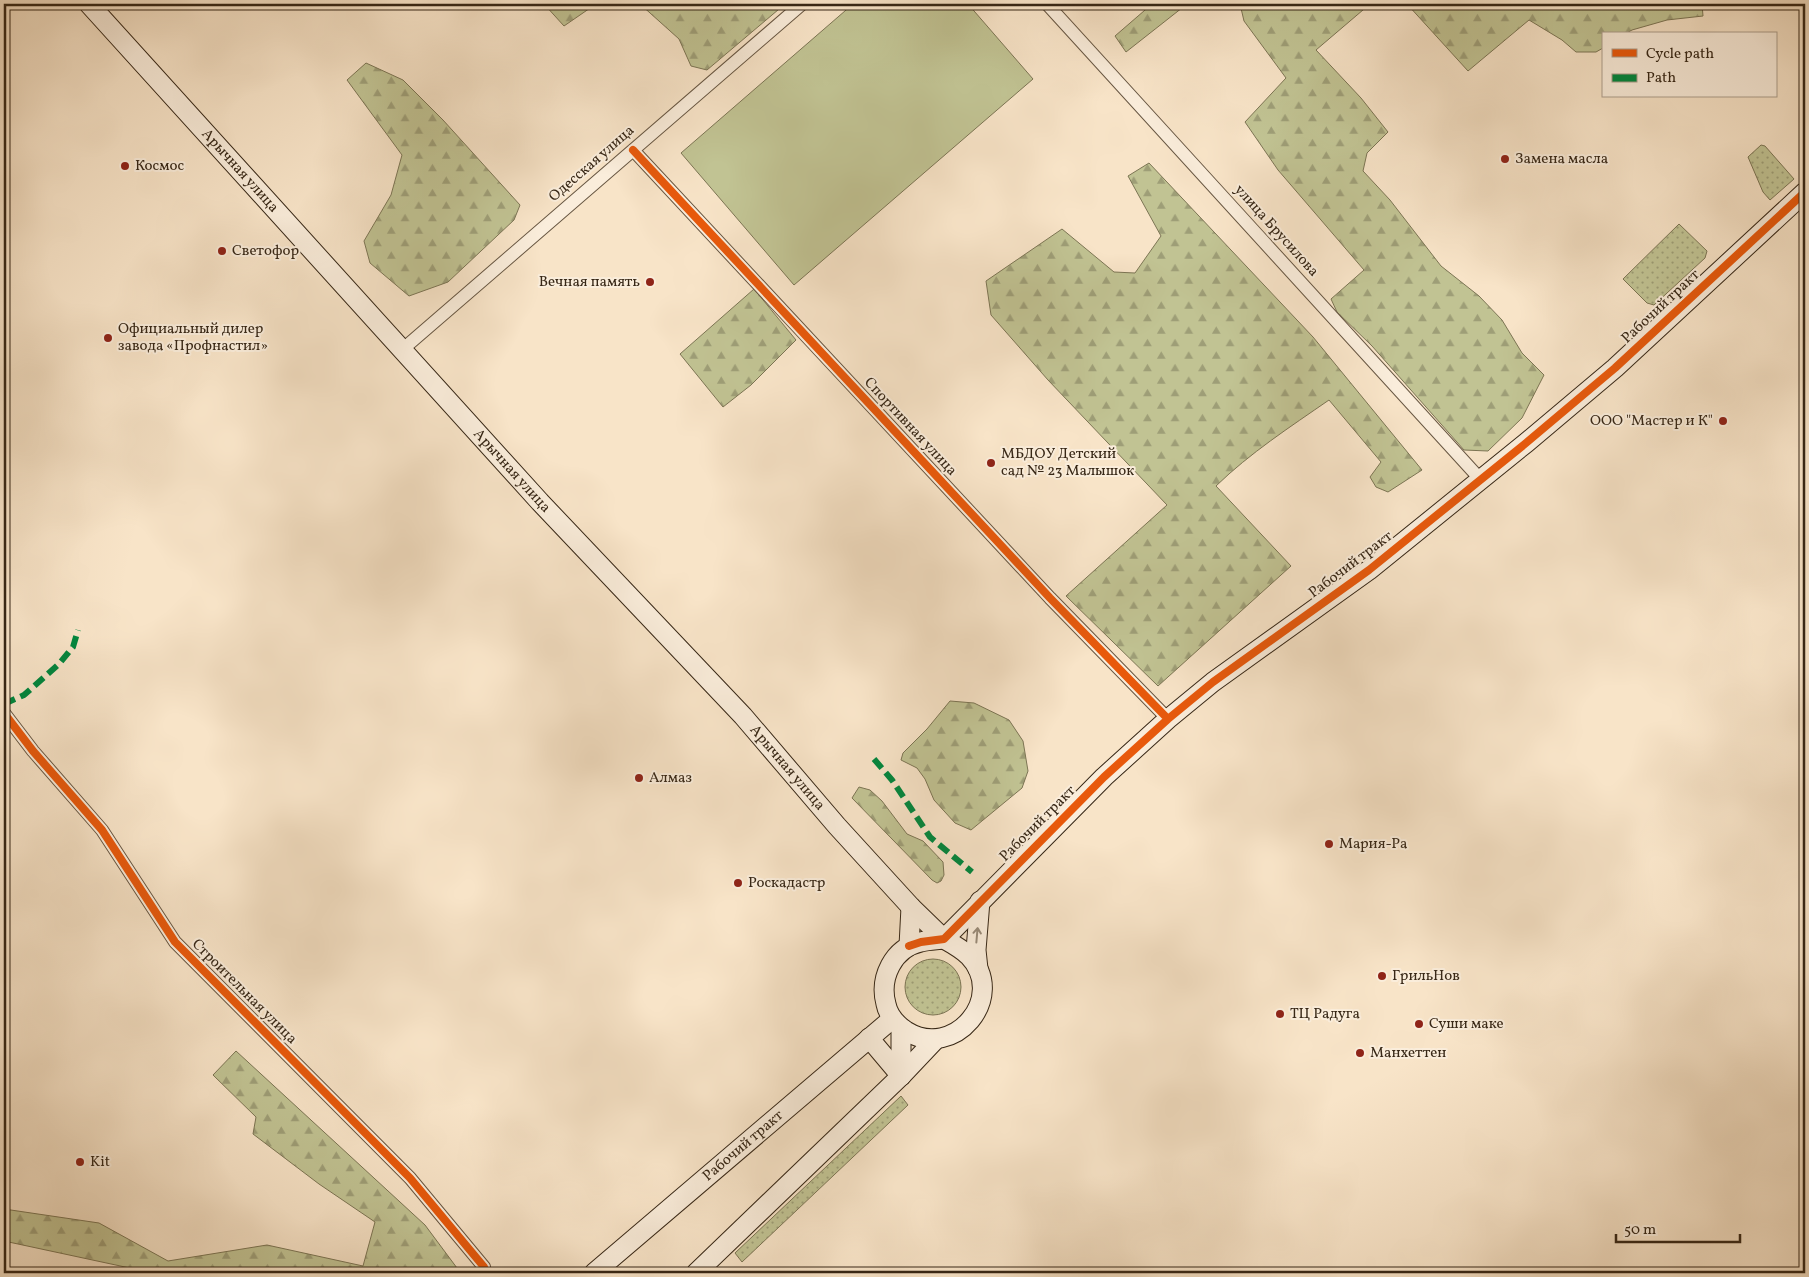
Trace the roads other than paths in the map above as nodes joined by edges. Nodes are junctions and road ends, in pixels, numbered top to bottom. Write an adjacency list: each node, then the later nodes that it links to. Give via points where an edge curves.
1 (88, 4): 6 (main road, Арычная улица)
2 (802, 4): 4 (street, Одесская улица)
3 (1047, 4): 7 (street, улица Брусилова)
4 (634, 150): 6 (street, Одесская улица); 9 (street, Спортивная улица, via 1050,598)
5 (1805, 192): 7 (main road, Рабочий тракт, via 1615,368)
6 (403, 349): 11 (main road, Арычная улица, via 540,502 742,716)
7 (1480, 480): 9 (main road, Рабочий тракт, via 1369,570 1213,682)
8 (4, 713): 19 (street, Строительная улица, via 102,830 175,942 410,1178 484,1267)
9 (1168, 719): 10 (main road, Рабочий тракт, via 1104,777)
10 (980, 901): 12 (main road, Рабочий тракт); 14 (main road, one-way to 10, via 976,943)
11 (911, 907): 12 (main road, Арычная улица); 13 (main road)
12 (944, 939): 13 (main road); 14 (main road, via 960,948)
13 (909, 946): 15 (main road, via 897,955 884,981 886,1007)
14 (978, 969): 17 (main road, via 982,995 978,1009 956,1033)
15 (897, 1023): 16 (main road, Рабочий тракт); 17 (main road, via 912,1034); 18 (main road)
16 (869, 1038): 18 (main road); 20 (main road, Рабочий тракт)
17 (936, 1039): 18 (main road)
18 (902, 1076): 21 (main road)
19 (485, 1273)
20 (594, 1273)
21 (696, 1273)

